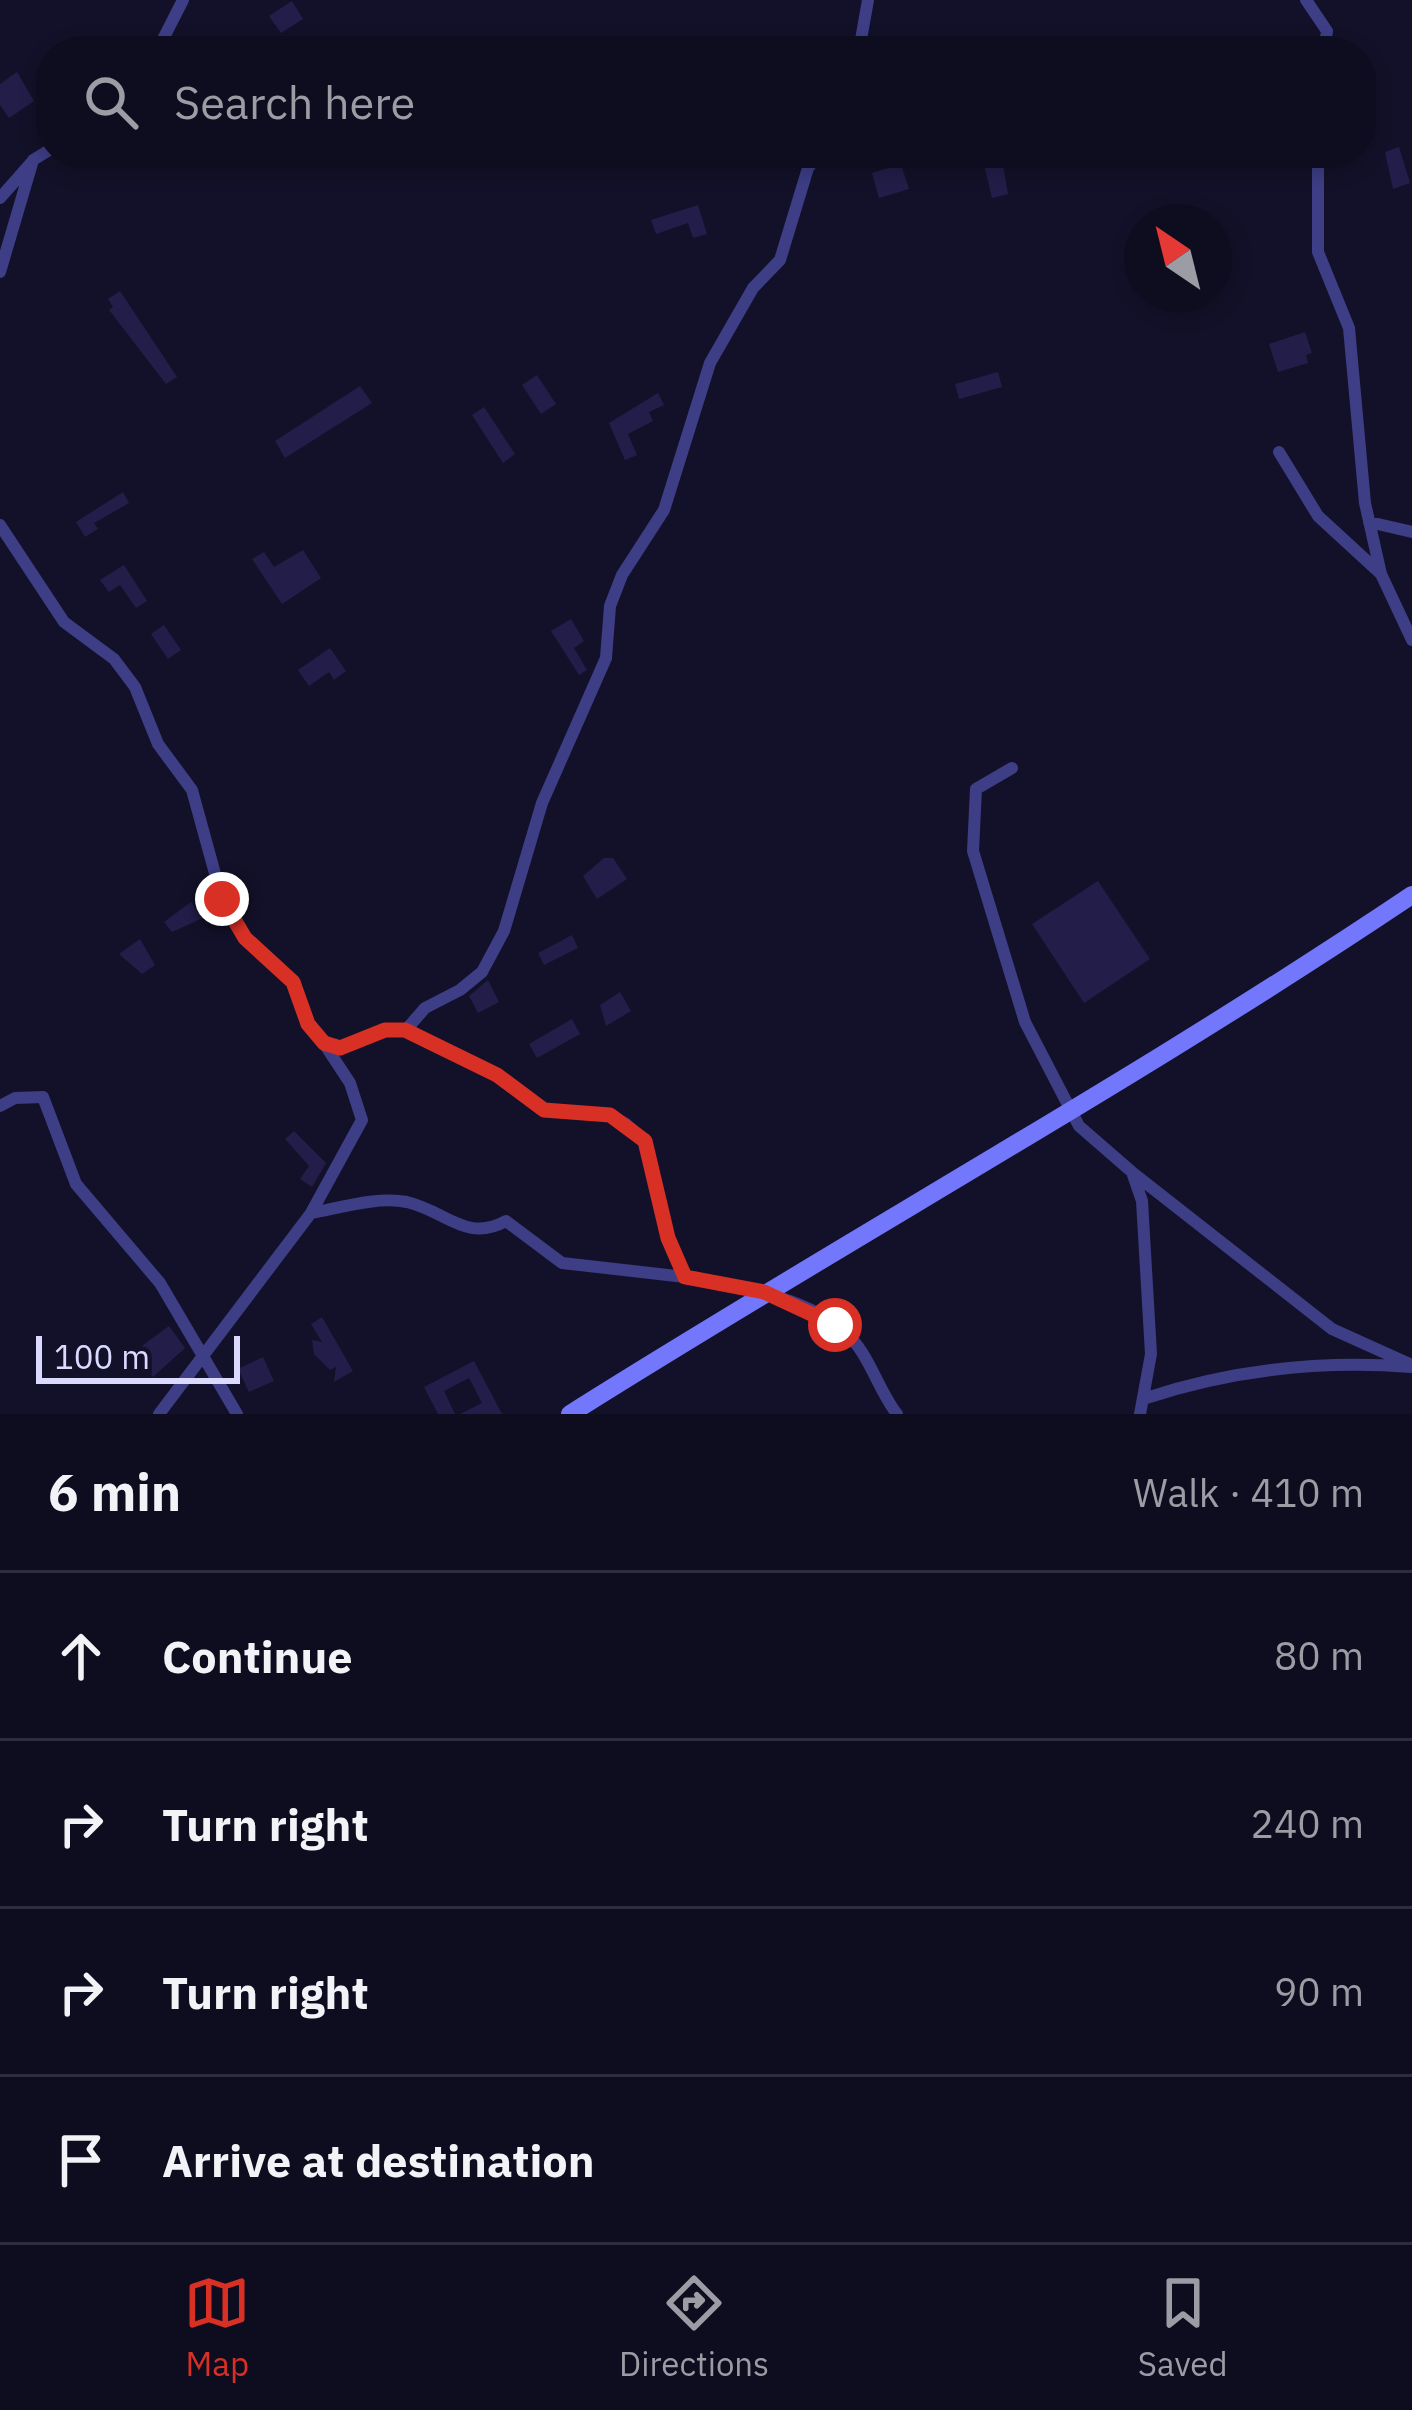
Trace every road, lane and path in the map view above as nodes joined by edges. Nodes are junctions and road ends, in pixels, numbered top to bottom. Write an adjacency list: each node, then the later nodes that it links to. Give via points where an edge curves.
1 (184, 0): 4 (street)
2 (868, 0): 5 (street)
3 (1306, 0): 6 (street)
4 (165, 36)
5 (862, 36)
6 (1326, 36)
7 (36, 158): 8 (street)
8 (33, 160): 11 (street); 12 (street)
9 (808, 168): 21 (street, via 780,260 753,288 710,363 664,510 622,575 610,606 607,658 542,803 504,931 482,972 424,1007)
10 (1318, 168): 14 (street, via 1318,252 1349,328)
11 (0, 198)
12 (0, 272)
13 (1280, 452): 17 (street, via 1318,516)
14 (1370, 522): 16 (street); 17 (street)
15 (0, 525): 22 (street, via 64,622 114,658 135,687 158,744 192,790 222,899 245,938 293,982)
16 (1412, 532)
17 (1381, 574): 18 (street)
18 (1412, 640)
19 (1012, 768): 24 (street, via 976,789 973,851 1025,1022)
20 (1412, 895): 24 (street)
21 (405, 1030): 22 (street, via 340,1048); 27 (street, via 497,1075 544,1110 610,1115 645,1141)
22 (324, 1043): 26 (street, via 362,1120)
23 (0, 1106): 29 (street, via 43,1097 76,1184 160,1283)
24 (1071, 1111): 25 (street); 28 (street)
25 (1132, 1172): 30 (street, via 1332,1329); 31 (street, via 1148,1275 1151,1354)
26 (310, 1213): 27 (street, via 406,1202 466,1229 489,1231 506,1221 562,1263); 29 (street)
27 (685, 1277): 28 (street)
28 (764, 1292): 34 (street); 35 (street, via 847,1333)
29 (204, 1352): 32 (street); 33 (street)
30 (1412, 1366): 31 (street, via 1347,1362 1216,1376)
31 (1142, 1406)
32 (159, 1414)
33 (237, 1414)
34 (570, 1414)
35 (897, 1414)

